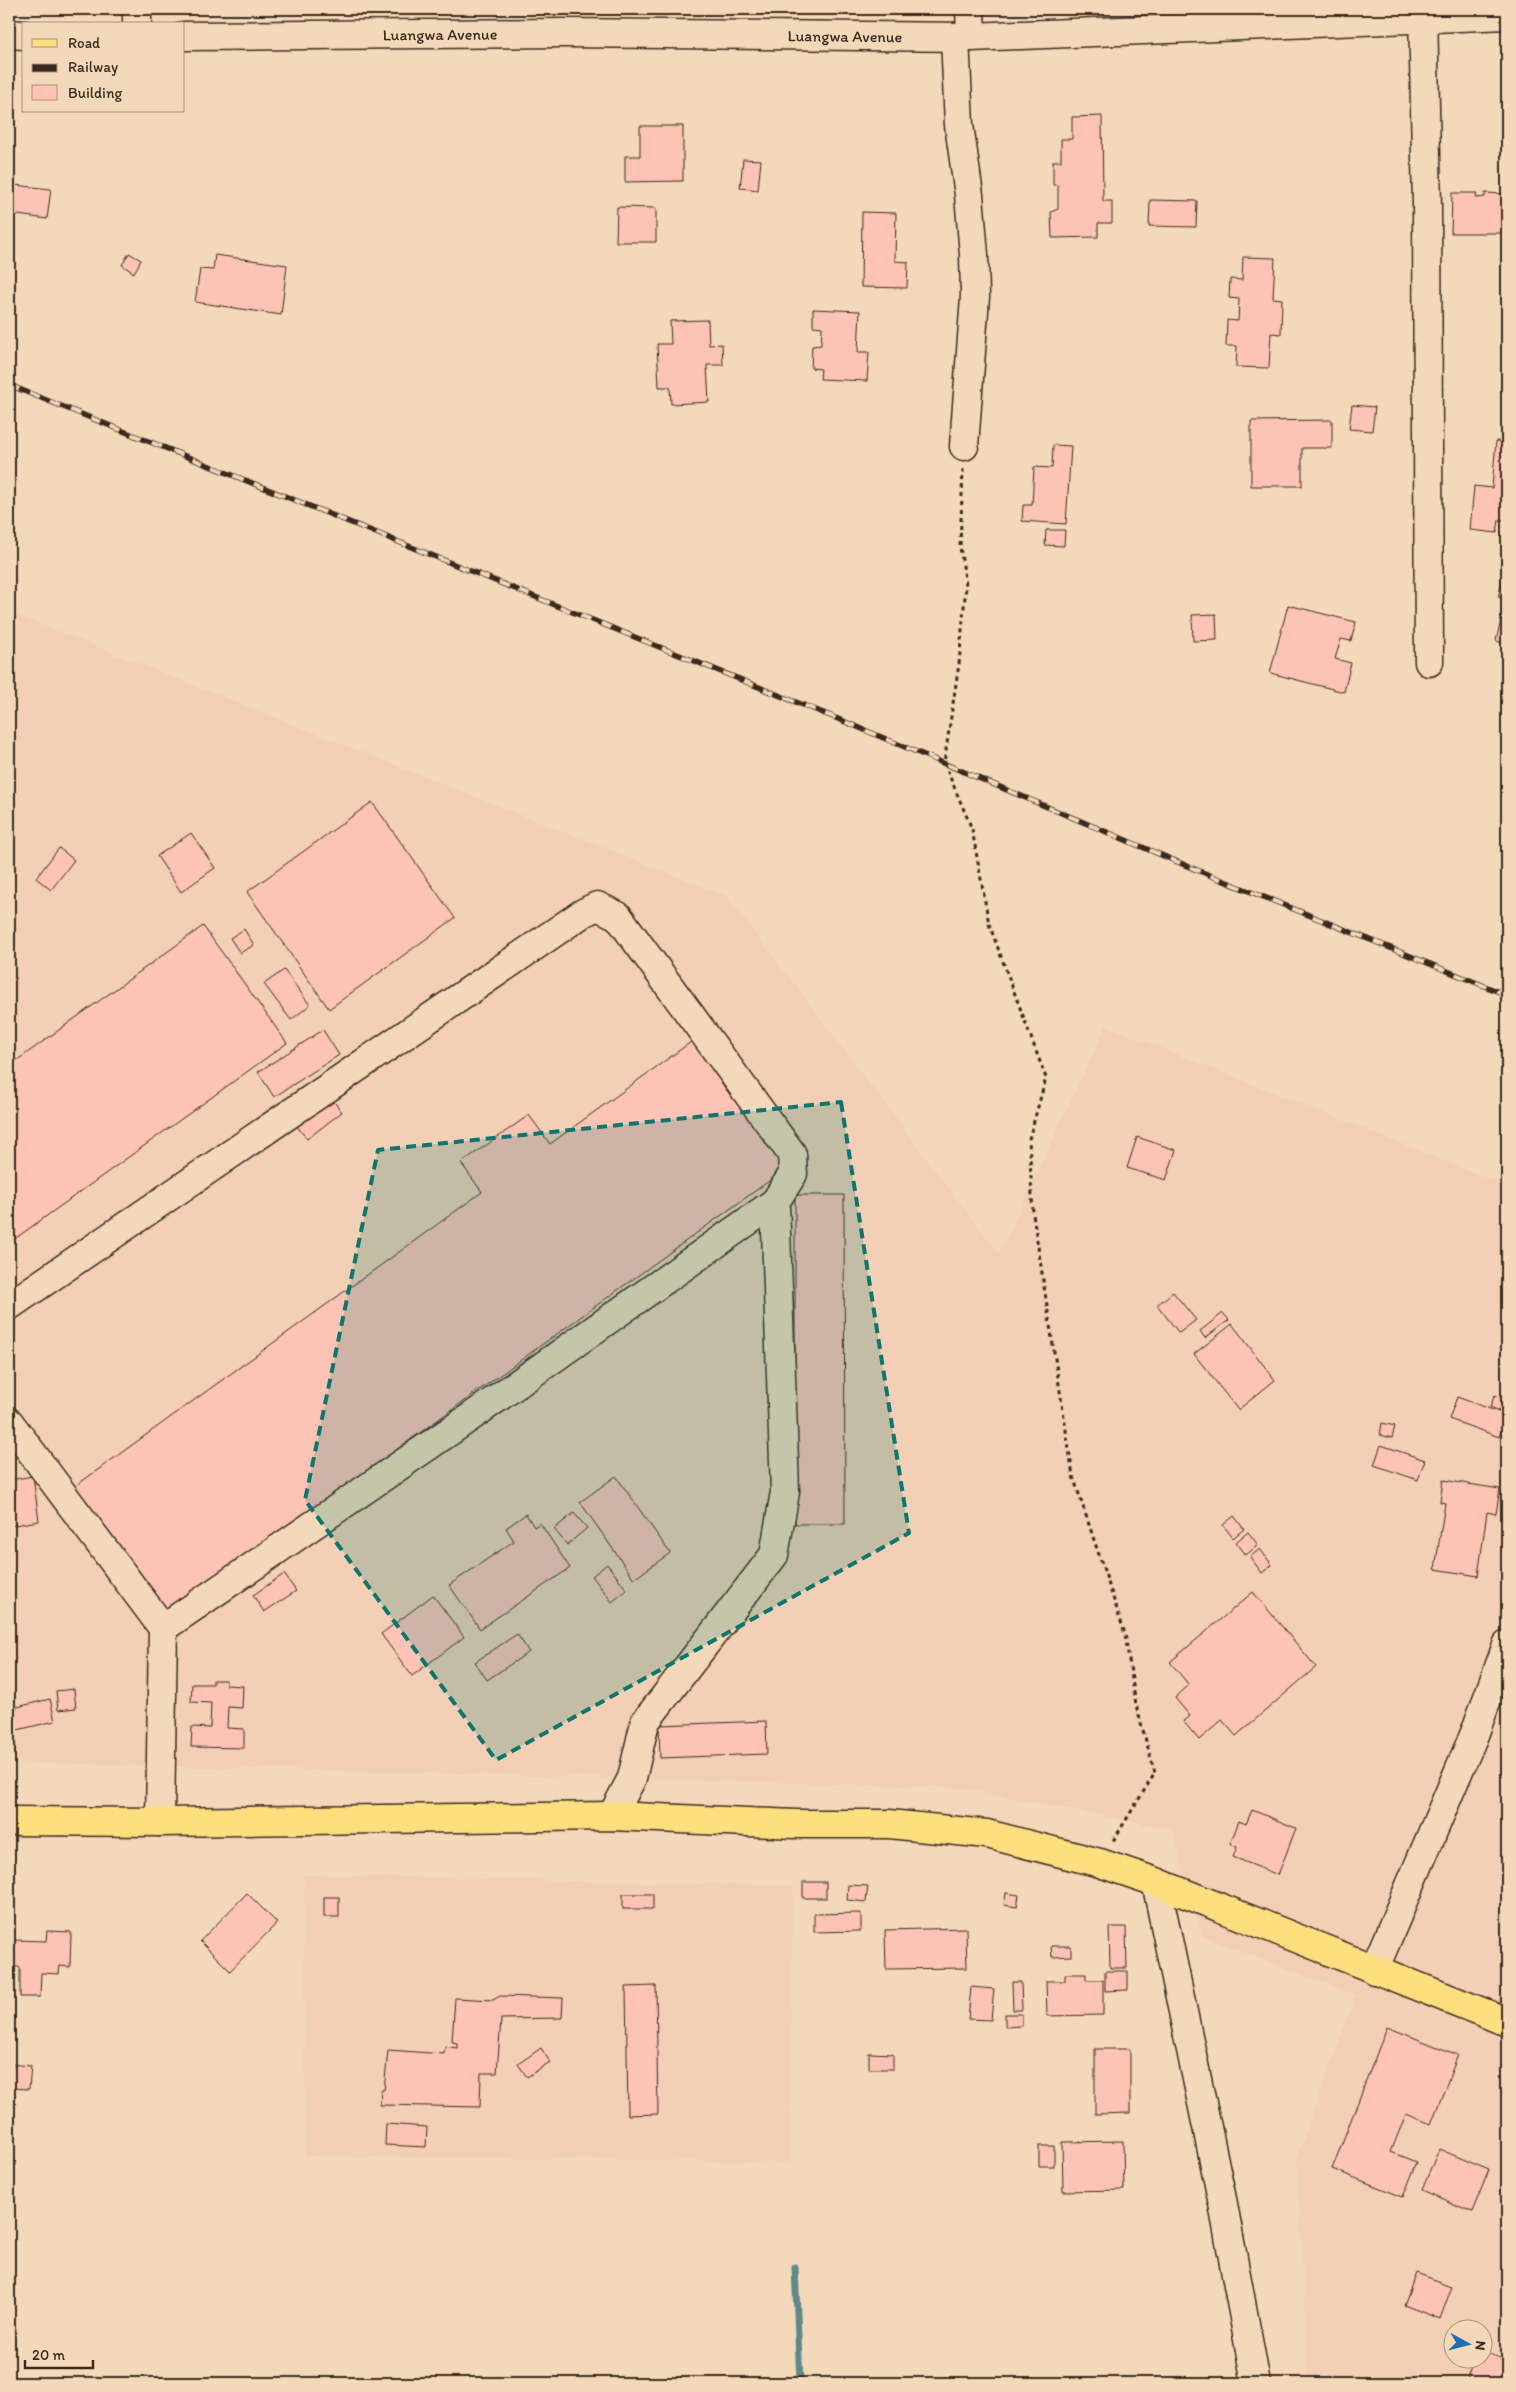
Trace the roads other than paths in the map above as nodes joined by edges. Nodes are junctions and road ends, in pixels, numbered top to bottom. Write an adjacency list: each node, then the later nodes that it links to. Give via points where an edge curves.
1 (137, 9): 6 (street)
2 (970, 9): 10 (street)
3 (1423, 13): 4 (street, Luangwa Avenue); 10 (street, Luangwa Avenue); 12 (street)
4 (1507, 15)
5 (562, 21): 9 (street, Luangwa Avenue); 10 (street, Luangwa Avenue)
6 (137, 22)
7 (9, 34): 8 (street)
8 (22, 34)
9 (185, 36)
10 (963, 37): 11 (street, via 959,125 969,195 975,297)
11 (964, 446)
12 (1429, 662)
13 (774, 1202): 14 (street, via 794,1174 792,1154 618,916 597,906); 16 (street, via 472,1416); 18 (street, via 785,1492 774,1555 645,1722 632,1778)
14 (9, 1306)
15 (9, 1422): 16 (street)
16 (162, 1628): 20 (street)
17 (1507, 1644): 22 (street, via 1474,1735)
18 (612, 1816): 20 (main road); 21 (main road, via 795,1824 889,1824 987,1834 1100,1863)
19 (9, 1821): 20 (main road)
20 (160, 1822)
21 (1156, 1882): 22 (main road); 24 (street)
22 (1374, 1970): 23 (main road)
23 (1507, 2022)
24 (1256, 2383)

